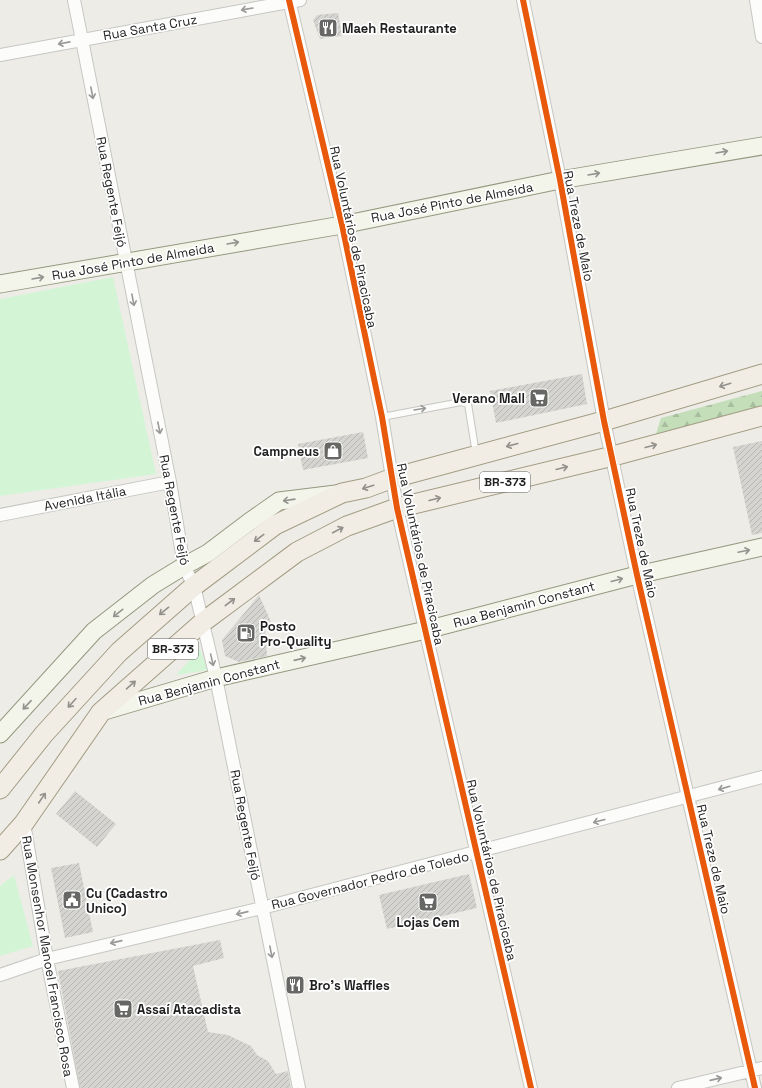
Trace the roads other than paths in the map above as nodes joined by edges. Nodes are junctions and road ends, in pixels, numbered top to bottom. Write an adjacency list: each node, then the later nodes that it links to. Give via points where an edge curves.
1 (74, 0): 6 (street, Rua Regente Feijó)
2 (523, 0): 9 (street, Rua Treze de Maio)
3 (756, 0): 5 (street)
4 (293, 1): 6 (street, Rua Santa Cruz, one-way to 6); 10 (street, Rua Voluntários de Piracicaba)
5 (762, 37)
6 (82, 39): 7 (street, Rua Santa Cruz, one-way to 7); 11 (street, Rua Regente Feijó, one-way to 11)
7 (0, 55)
8 (762, 146): 9 (street, Rua José Pinto de Almeida, one-way to 8)
9 (560, 180): 10 (street, Rua José Pinto de Almeida); 16 (street, Rua Treze de Maio)
10 (342, 224): 11 (street, Rua José Pinto de Almeida, one-way to 10); 15 (street, Rua Voluntários de Piracicaba)
11 (126, 262): 12 (street, Rua José Pinto de Almeida, one-way to 11); 20 (street, Rua Regente Feijó, one-way to 20)
12 (0, 284)
13 (762, 374): 16 (main road, BR-373, one-way to 16)
14 (762, 416): 18 (main road, BR-373, one-way to 14)
15 (382, 417): 17 (lane, one-way to 17, via 461,402 468,404); 19 (street, Rua Voluntários de Piracicaba)
16 (604, 421): 17 (main road, BR-373, one-way to 17); 18 (street, Rua Treze de Maio)
17 (476, 455): 19 (main road, BR-373)
18 (613, 456): 22 (main road, BR-373, one-way to 18); 26 (street, Rua Treze de Maio)
19 (393, 478): 21 (main road, BR-373, one-way to 21); 22 (street, Rua Voluntários de Piracicaba)
20 (170, 482): 23 (street, Avenida Itália); 25 (street, Rua Regente Feijó)
21 (342, 493): 25 (street, one-way to 25, via 279,501 208,553); 27 (main road, BR-373, one-way to 27, via 275,525)
22 (397, 508): 28 (main road, BR-373, one-way to 22, via 297,552 346,526); 29 (street, Rua Voluntários de Piracicaba)
23 (0, 515)
24 (762, 547): 26 (street, Rua Benjamin Constant, one-way to 24)
25 (184, 566): 27 (street, Rua Regente Feijó); 32 (street, one-way to 32, via 153,585 94,632)
26 (637, 575): 29 (street, Rua Benjamin Constant, one-way to 26); 35 (street, Rua Treze de Maio)
27 (194, 586): 28 (street, Rua Regente Feijó); 34 (main road, BR-373, one-way to 34, via 119,652 44,734)
28 (203, 622): 30 (street, Rua Regente Feijó, one-way to 30); 31 (main road, BR-373, one-way to 28)
29 (426, 630): 30 (street, Rua Benjamin Constant, one-way to 29); 38 (street, Rua Voluntários de Piracicaba)
30 (216, 678): 31 (street, Rua Benjamin Constant); 39 (street, Rua Regente Feijó)
31 (100, 712): 36 (main road, BR-373, one-way to 31)
32 (0, 733)
33 (762, 777): 35 (street, Rua Governador Pedro de Toledo, one-way to 35)
34 (0, 789)
35 (688, 798): 38 (street, Rua Governador Pedro de Toledo, one-way to 38); 42 (street, Rua Treze de Maio)
36 (24, 824): 37 (main road, BR-373); 40 (street, Rua Monsenhor Manoel Francisco Rosa)
37 (0, 850)
38 (476, 853): 39 (street, Rua Governador Pedro de Toledo); 45 (street, Rua Voluntários de Piracicaba)
39 (262, 908): 40 (street, Rua Governador Pedro de Toledo, one-way to 40); 44 (street, Rua Regente Feijó, one-way to 44)
40 (47, 959): 41 (street, Rua Governador Pedro de Toledo); 43 (street, Rua Monsenhor Manoel Francisco Rosa)
41 (0, 975)
42 (757, 1069): 46 (street, one-way to 42); 47 (street, Rua Treze de Maio)
43 (73, 1088)
44 (299, 1088)
45 (531, 1088)
46 (678, 1088)
47 (755, 1088)

